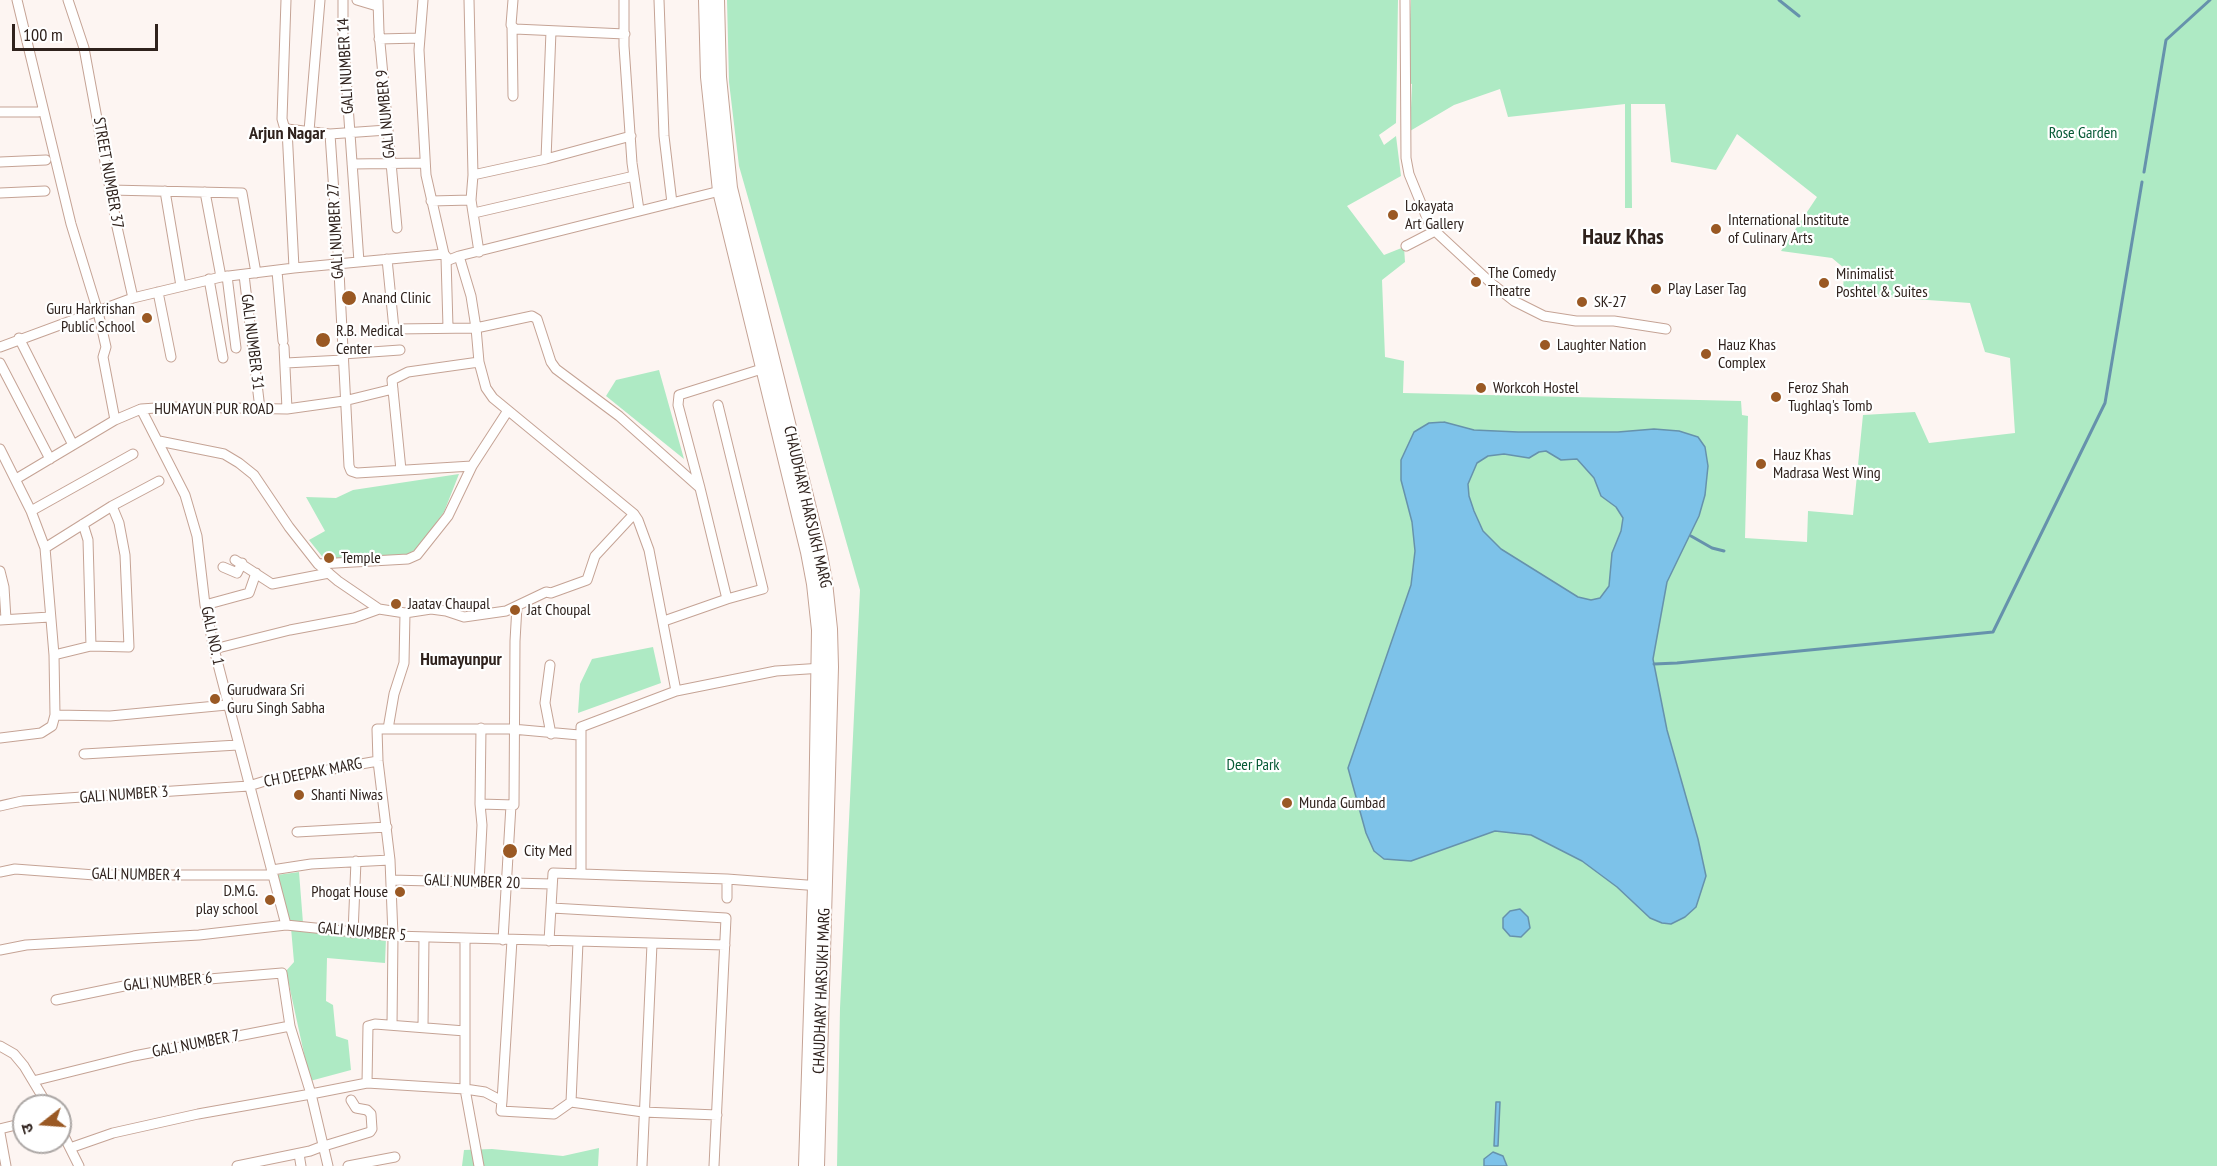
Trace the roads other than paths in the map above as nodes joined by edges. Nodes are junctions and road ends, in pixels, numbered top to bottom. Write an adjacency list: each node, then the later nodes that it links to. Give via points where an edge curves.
1 (17, 0): 67 (street, via 71,224)
2 (68, 0): 39 (street, STREET NUMBER 37, via 84,48)
3 (286, 0): 24 (street, via 282,119)
4 (320, 0): 26 (street)
5 (343, 0): 27 (street, GALI NUMBER 14)
6 (357, 0): 15 (street, GALI NUMBER 14)
7 (423, 0): 19 (street)
8 (469, 0): 36 (street)
9 (513, 0): 16 (street)
10 (624, 0): 18 (street)
11 (659, 0): 46 (street, via 664,136)
12 (706, 0): 38 (street, CHAUDHARY HARSUKH MARG, via 708,78)
13 (717, 0): 38 (street, CHAUDHARY HARSUKH MARG)
14 (1405, 0): 50 (street, via 1406,158 1429,223)
15 (378, 3): 20 (street, GALI NUMBER 9)
16 (512, 27): 17 (street); 21 (street)
17 (550, 31): 18 (street); 30 (street)
18 (625, 34): 29 (street)
19 (420, 38): 20 (street); 34 (street)
20 (379, 39): 25 (street, GALI NUMBER 9)
21 (513, 96)
22 (0, 112): 23 (street)
23 (38, 112)
24 (287, 129): 26 (street); 58 (street)
25 (387, 130): 27 (street); 33 (street, GALI NUMBER 9)
26 (309, 131): 28 (street)
27 (350, 132): 28 (street); 35 (street, GALI NUMBER 14)
28 (330, 134): 57 (street, GALI NUMBER 27)
29 (631, 136): 30 (street); 37 (street)
30 (546, 159): 36 (street)
31 (46, 160): 32 (street)
32 (0, 162)
33 (390, 162): 34 (street); 35 (street); 49 (street, GALI NUMBER 9)
34 (425, 163): 45 (street)
35 (352, 164): 56 (street, GALI NUMBER 14)
36 (474, 175): 44 (street)
37 (634, 176): 47 (street); 48 (street)
38 (725, 189): 46 (street); 81 (street, CHAUDHARY HARSUKH MARG)
39 (110, 190): 40 (street); 66 (street, STREET NUMBER 37)
40 (165, 190): 42 (street); 64 (street)
41 (45, 191): 43 (street)
42 (205, 192): 60 (street, via 242,193); 62 (street)
43 (0, 193)
44 (471, 200): 45 (street); 48 (street)
45 (431, 201): 53 (street)
46 (672, 203): 47 (street)
47 (639, 210): 52 (street)
48 (474, 213): 52 (street)
49 (397, 228)
50 (1436, 231): 51 (street); 70 (street, via 1491,283 1514,301 1544,316)
51 (1406, 246)
52 (479, 252): 54 (street)
53 (445, 256): 54 (street, via 449,260); 55 (street); 68 (street)
54 (459, 256): 69 (street)
55 (387, 259): 56 (street); 68 (street, via 394,329)
56 (359, 262): 57 (street)
57 (339, 264): 58 (street); 76 (street, GALI NUMBER 27)
58 (294, 268): 59 (street)
59 (278, 271): 60 (street); 80 (street)
60 (256, 273): 61 (street)
61 (244, 274): 62 (street); 86 (street, GALI NUMBER 31)
62 (224, 277): 63 (street); 73 (street)
63 (209, 279): 64 (street); 77 (street)
64 (181, 286): 65 (street)
65 (158, 292): 66 (street); 75 (street)
66 (132, 298): 67 (street)
67 (98, 312): 71 (street); 89 (street)
68 (448, 327): 69 (street)
69 (477, 328): 78 (street); 99 (street, via 535,317 556,369 619,416)
70 (1666, 329)
71 (19, 338): 72 (street); 91 (street)
72 (0, 347)
73 (236, 348)
74 (400, 350): 76 (street)
75 (171, 357)
76 (343, 357): 80 (street); 83 (street, GALI NUMBER 27)
77 (223, 358)
78 (479, 362): 82 (street, via 408,372 392,380); 88 (street, via 486,388)
79 (0, 363): 94 (street)
80 (285, 363): 87 (street)
81 (769, 367): 99 (street, via 679,395 678,405); 123 (street, CHAUDHARY HARSUKH MARG, via 814,584)
82 (393, 389): 83 (street, HUMAYUN PUR ROAD); 96 (street)
83 (344, 402): 87 (street, HUMAYUN PUR ROAD); 96 (street, GALI NUMBER 27, via 351,471)
84 (718, 405): 111 (street, via 763,589)
85 (141, 409): 86 (street, HUMAYUN PUR ROAD); 89 (street, HUMAYUN PUR ROAD); 90 (street, GALI NO. 1)
86 (260, 409): 87 (street, HUMAYUN PUR ROAD)
87 (287, 409)
88 (507, 412): 95 (street); 102 (street)
89 (115, 420): 91 (street, HUMAYUN PUR ROAD)
90 (159, 441): 105 (street, via 224,454 239,463 254,475); 112 (street, GALI NO. 1, via 191,516)
91 (73, 445): 94 (street, HUMAYUN PUR ROAD)
92 (0, 449): 97 (street)
93 (133, 454): 101 (street)
94 (50, 459): 97 (street, HUMAYUN PUR ROAD)
95 (472, 466): 96 (street); 105 (street, via 448,516 417,555 408,559)
96 (401, 470)
97 (16, 479): 101 (street)
98 (159, 481): 100 (street)
99 (700, 488): 111 (street)
100 (112, 506): 103 (street); 119 (street, via 125,555 129,647)
101 (31, 511): 104 (street)
102 (634, 514): 113 (street, via 595,556 587,580 546,592); 118 (street, via 649,550)
103 (83, 524): 104 (street); 119 (street, via 88,540)
104 (45, 548): 116 (street)
105 (318, 564): 109 (street)
106 (223, 567): 108 (street, via 237,573 239,562)
107 (0, 571): 110 (street)
108 (256, 573): 109 (street, via 272,584); 112 (street, via 249,593)
109 (329, 573): 114 (street)
110 (2, 587): 117 (street)
111 (727, 598): 118 (street)
112 (205, 605): 120 (street, GALI NO. 1)
113 (517, 606): 115 (street, via 464,617 431,609); 129 (street)
114 (379, 609): 115 (street); 120 (street)
115 (405, 613): 128 (street, via 405,663)
116 (50, 617): 117 (street); 121 (street)
117 (3, 620)
118 (664, 621): 124 (street)
119 (91, 646): 121 (street)
120 (214, 649): 125 (street, GALI NO. 1)
121 (54, 655): 126 (street)
122 (550, 665): 130 (street, via 545,704)
123 (825, 668): 124 (street, via 776,671); 152 (street, CHAUDHARY HARSUKH MARG)
124 (676, 691): 131 (street, via 584,725)
125 (227, 705): 126 (street, via 110,716); 133 (street, GALI NO. 1)
126 (55, 716): 132 (street, via 52,726 40,733)
127 (481, 728): 128 (street); 129 (street); 137 (street)
128 (388, 729): 135 (street, via 377,729)
129 (515, 729): 130 (street); 138 (street)
130 (551, 734): 131 (street)
131 (579, 735): 146 (street)
132 (0, 738)
133 (238, 745): 134 (street); 136 (street, GALI NO. 1)
134 (84, 754)
135 (378, 761): 136 (street, CH DEEPAK MARG); 140 (street)
136 (249, 786): 139 (street, GALI NUMBER 3, via 22,801); 145 (street, GALI NO. 1)
137 (480, 804): 138 (street); 149 (street)
138 (511, 805): 150 (street)
139 (0, 806)
140 (387, 827): 141 (street); 142 (street)
141 (297, 832)
142 (390, 860): 143 (street, GALI NUMBER 4); 148 (street)
143 (356, 861): 145 (street, GALI NUMBER 4); 156 (street)
144 (0, 872): 145 (street, GALI NUMBER 4)
145 (272, 872): 155 (street, GALI NO. 1)
146 (580, 874): 147 (street); 151 (street, via 553,873)
147 (727, 879): 152 (street); 153 (street)
148 (391, 880): 149 (street, GALI NUMBER 20); 157 (street)
149 (479, 883): 150 (street, GALI NUMBER 20)
150 (506, 884): 151 (street, GALI NUMBER 20); 160 (street)
151 (552, 884): 154 (street)
152 (820, 886): 171 (street, CHAUDHARY HARSUKH MARG)
153 (727, 898)
154 (552, 908): 161 (street); 164 (street, via 726,918)
155 (286, 925): 156 (street, GALI NUMBER 5); 165 (street, GALI NUMBER 5)
156 (353, 933): 157 (street, GALI NUMBER 5)
157 (393, 936): 158 (street, GALI NUMBER 5); 167 (street)
158 (424, 937): 159 (street, GALI NUMBER 5); 169 (street)
159 (465, 938): 160 (street, GALI NUMBER 5); 170 (street)
160 (507, 940): 161 (street, GALI NUMBER 5); 179 (street)
161 (549, 941): 162 (street, GALI NUMBER 5)
162 (578, 942): 163 (street, GALI NUMBER 5); 180 (street)
163 (652, 944): 164 (street, GALI NUMBER 5); 181 (street)
164 (724, 945): 182 (street)
165 (0, 950)
166 (56, 1000): 168 (street, GALI NUMBER 6, via 124,986 282,973)
167 (392, 1025): 169 (street); 174 (street, via 372,1025 367,1029)
168 (290, 1026): 173 (street, GALI NUMBER 7, via 134,1056); 177 (street)
169 (423, 1027): 170 (street)
170 (465, 1031): 175 (street)
171 (812, 1033): 199 (street, CHAUDHARY HARSUKH MARG); 200 (street, CHAUDHARY HARSUKH MARG)
172 (0, 1046): 173 (street, via 14,1054)
173 (33, 1081): 176 (street)
174 (368, 1083): 175 (street); 177 (street)
175 (465, 1089): 179 (street, via 485,1092); 196 (street)
176 (41, 1094)
177 (311, 1094): 184 (street); 185 (street, via 113,1133)
178 (351, 1100): 184 (street, via 356,1108 371,1114 372,1129)
179 (502, 1101): 180 (street, via 501,1111 554,1114)
180 (571, 1102): 181 (street)
181 (643, 1112): 182 (street); 197 (street)
182 (717, 1115): 198 (street)
183 (0, 1131): 190 (street)
184 (323, 1146): 187 (street); 194 (street)
185 (72, 1147)
186 (72, 1152): 191 (street)
187 (299, 1154): 189 (street); 193 (street)
188 (395, 1157): 195 (street)
189 (268, 1163): 192 (street)
190 (6, 1166)
191 (79, 1166)
192 (237, 1166)
193 (302, 1166)
194 (328, 1166)
195 (348, 1166)
196 (479, 1166)
197 (642, 1166)
198 (714, 1166)
199 (806, 1166)
200 (817, 1166)

